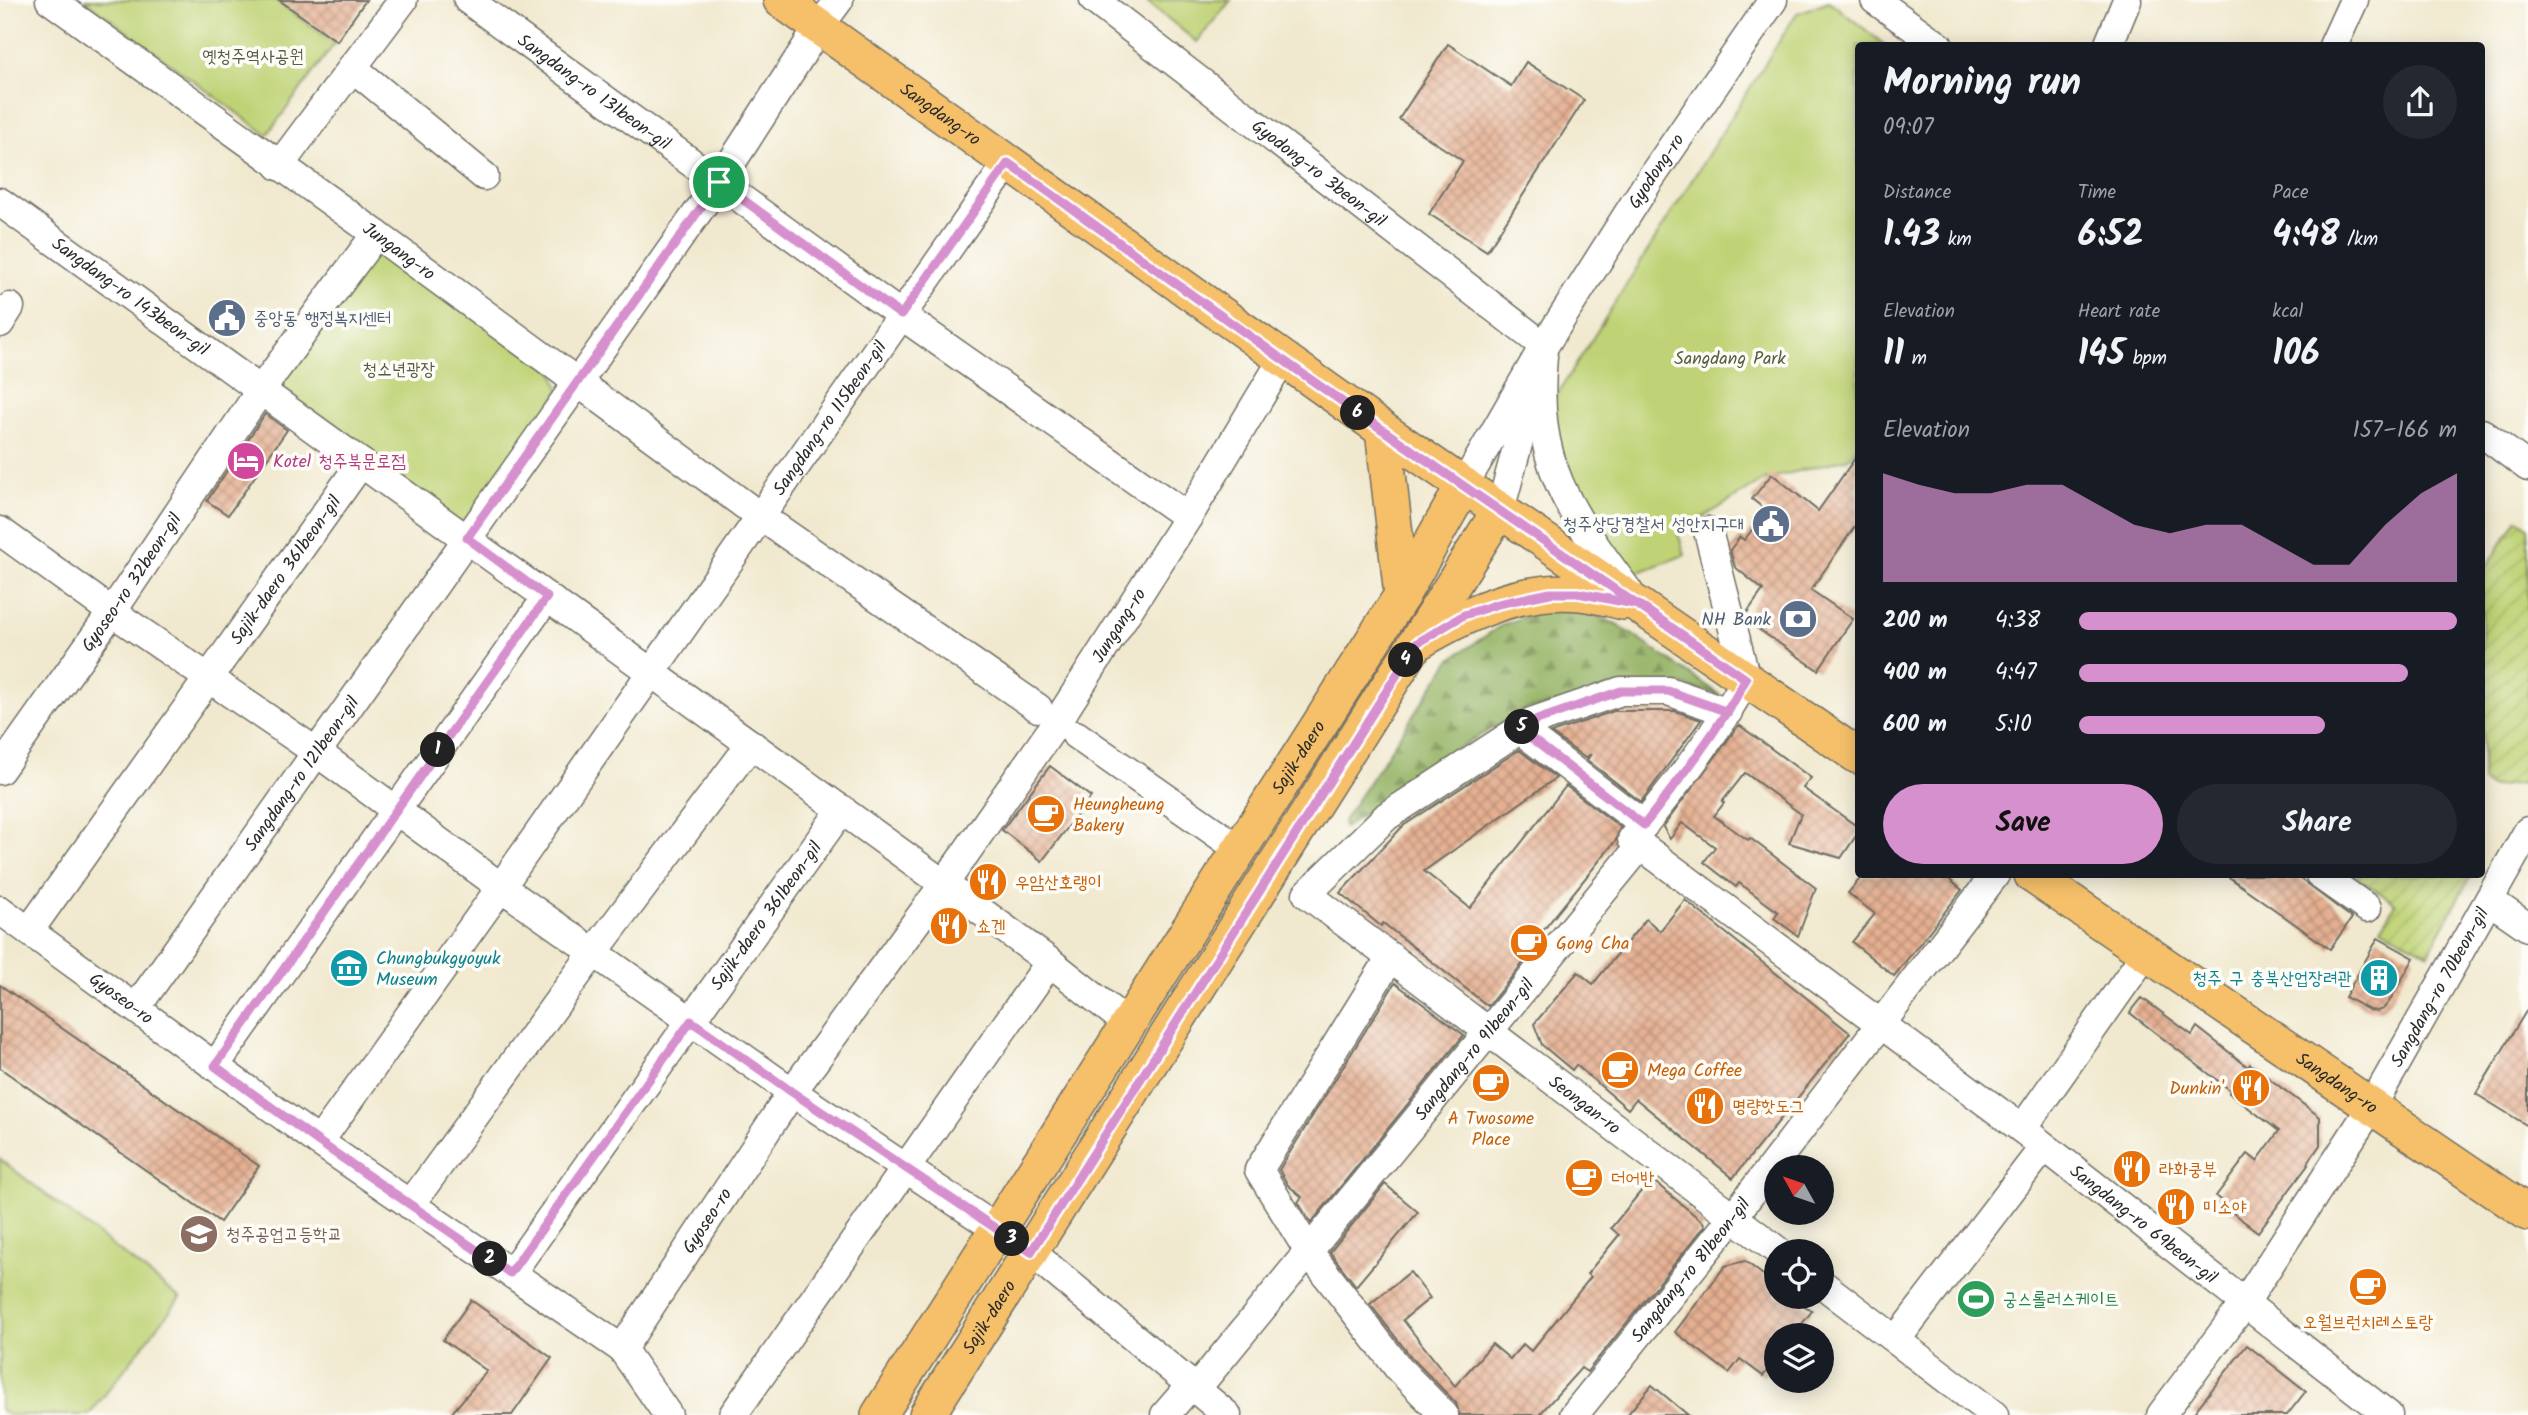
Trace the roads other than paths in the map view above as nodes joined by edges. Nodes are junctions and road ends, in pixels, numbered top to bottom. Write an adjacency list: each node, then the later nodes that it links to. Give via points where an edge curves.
1 (50, 0): 16 (street, Jungang-ro)
2 (403, 0): 14 (street)
3 (468, 0): 18 (street, Sangdang-ro 131beon-gil)
4 (780, 0): 10 (main road, Sangdang-ro)
5 (1094, 0): 22 (street, Gyodong-ro 3beon-gil)
6 (1773, 0): 22 (street, Gyodong-ro, via 1650,179)
7 (1875, 0): 11 (street)
8 (2127, 0): 12 (street)
9 (2354, 0): 13 (street)
10 (829, 14): 15 (main road, Sangdang-ro); 18 (street, Sangdang-ro 121beon-gil)
11 (1933, 42)
12 (2110, 42)
13 (2335, 42)
14 (352, 67): 16 (street); 17 (street)
15 (1008, 163): 21 (street, Sangdang-ro 115beon-gil); 23 (main road, Sangdang-ro)
16 (279, 166): 20 (street, Jungang-ro)
17 (484, 176)
18 (719, 182): 21 (street); 24 (street, Sangdang-ro 121beon-gil)
19 (0, 202): 25 (street, Sangdang-ro 143beon-gil)
20 (376, 234): 24 (street, Jungang-ro); 25 (street, Gyoseo-ro 32beon-gil)
21 (901, 315): 33 (street); 43 (street, Sangdang-ro 115beon-gil)
22 (1544, 346): 30 (street, Gyodong-ro); 32 (street, Gyodong-ro); 40 (street, via 1541,417 1552,466 1588,537)
23 (1283, 359): 26 (main road, Sangdang-ro); 33 (street, Jungang-ro)
24 (578, 384): 31 (street, Jungang-ro); 37 (street, Sangdang-ro 121beon-gil)
25 (260, 391): 28 (street); 41 (street, Gyoseo-ro 32beon-gil)
26 (1383, 430): 30 (main road, Sangdang-ro); 38 (main road)
27 (2485, 435): 29 (street)
28 (361, 463): 37 (street); 44 (street, Sajik-daero 361beon-gil)
29 (2528, 467)
30 (1464, 485): 32 (main road, Sangdang-ro); 38 (main road, Sajik-daero)
31 (746, 506)
32 (1500, 510): 40 (main road, Sangdang-ro); 42 (main road, Sajik-daero)
33 (1188, 517): 47 (street, Jungang-ro)
34 (776, 527): 47 (street)
35 (0, 531): 41 (street)
36 (1708, 531): 45 (street)
37 (467, 538): 39 (street); 50 (street, Sangdang-ro 121beon-gil)
38 (1402, 594): 57 (main road, Sajik-daero)
39 (547, 597): 43 (street); 54 (street)
40 (1639, 605): 42 (main road, via 1578,593 1525,597 1464,615); 45 (main road, Sangdang-ro)
41 (112, 612): 44 (street); 52 (street, Gyoseo-ro 32beon-gil)
42 (1417, 643): 89 (main road, Sajik-daero)
43 (651, 673): 49 (street); 62 (street, Sangdang-ro 115beon-gil)
44 (209, 678): 50 (street); 67 (street, Sajik-daero 361beon-gil)
45 (1746, 679): 46 (street, Sangdang-ro 91beon-gil); 51 (main road, Sangdang-ro)
46 (1728, 712): 48 (street, via 1668,691 1621,691); 56 (street, Sangdang-ro 91beon-gil)
47 (1057, 722): 57 (street); 61 (street, Jungang-ro)
48 (1519, 729): 56 (street); 70 (street, Seongan-ro, via 1387,816 1307,894)
49 (751, 744): 53 (street); 68 (street)
50 (315, 751): 54 (street); 72 (street, Sangdang-ro 121beon-gil)
51 (1855, 754)
52 (0, 770)
53 (842, 809): 61 (street); 73 (street, Sajik-daero 361beon-gil)
54 (395, 810): 62 (street); 77 (street)
55 (2528, 831): 63 (street, Sangdang-ro 70beon-gil)
56 (1642, 835): 74 (street); 76 (street, Sangdang-ro 91beon-gil)
57 (1239, 849): 75 (main road, Sajik-daero)
58 (1993, 878): 74 (street, Sangdang-ro 81beon-gil)
59 (2036, 878): 69 (main road, Sangdang-ro)
60 (2324, 878): 64 (street)
61 (944, 884): 71 (street); 78 (street)
62 (501, 887): 68 (street); 81 (street, Sangdang-ro 115beon-gil)
63 (2489, 900): 66 (street); 79 (street, Sangdang-ro 70beon-gil)
64 (2367, 908)
65 (0, 910): 67 (street, Gyoseo-ro)
66 (2528, 927)
67 (29, 931): 72 (street, Gyoseo-ro)
68 (594, 952): 73 (street); 84 (street)
69 (2146, 953): 79 (main road, Sangdang-ro); 80 (street)
70 (1391, 957): 76 (street, Seongan-ro); 90 (street, via 1259,1170)
71 (1051, 962): 75 (street); 83 (street)
72 (136, 1008): 77 (street, Gyoseo-ro)
73 (691, 1021): 78 (street); 91 (street)
74 (1880, 1022): 80 (street); 86 (street, Sangdang-ro 81beon-gil)
75 (1128, 1024): 87 (main road, Sajik-daero)
76 (1490, 1032): 86 (street, Seongan-ro); 90 (street, Sangdang-ro 91beon-gil)
77 (215, 1066): 81 (street, Gyoseo-ro)
78 (792, 1092): 83 (street); 95 (street, Gyoseo-ro)
79 (2372, 1105): 85 (main road, Sangdang-ro); 93 (street)
80 (2022, 1129): 82 (street)
81 (319, 1142): 84 (street, Gyoseo-ro)
82 (2044, 1147): 93 (street, Sangdang-ro 69beon-gil); 94 (street)
83 (905, 1169): 87 (street); 98 (street)
84 (410, 1205): 91 (street, Gyoseo-ro)
85 (2528, 1213)
86 (1733, 1217): 88 (street, Seongan-ro); 104 (street, Sangdang-ro 81beon-gil)
87 (997, 1230): 89 (street); 99 (main road, Sajik-daero)
88 (1764, 1240)
89 (1031, 1252): 96 (street); 100 (main road, Sajik-daero)
90 (1308, 1252): 96 (street, Sangdang-ro 91beon-gil); 103 (street, via 1399,1369)
91 (510, 1273): 95 (street, Gyoseo-ro)
92 (1834, 1293): 94 (street)
93 (2244, 1304): 106 (street); 107 (street, Sangdang-ro 69beon-gil)
94 (1896, 1340): 105 (street)
95 (622, 1349): 97 (street, Gyoseo-ro)
96 (1193, 1387): 101 (street, Sangdang-ro 91beon-gil); 102 (street)
97 (668, 1415)
98 (733, 1415)
99 (878, 1415)
100 (927, 1415)
101 (1166, 1415)
102 (1227, 1415)
103 (1444, 1415)
104 (1574, 1415)
105 (1994, 1415)
106 (2161, 1415)
107 (2388, 1415)

